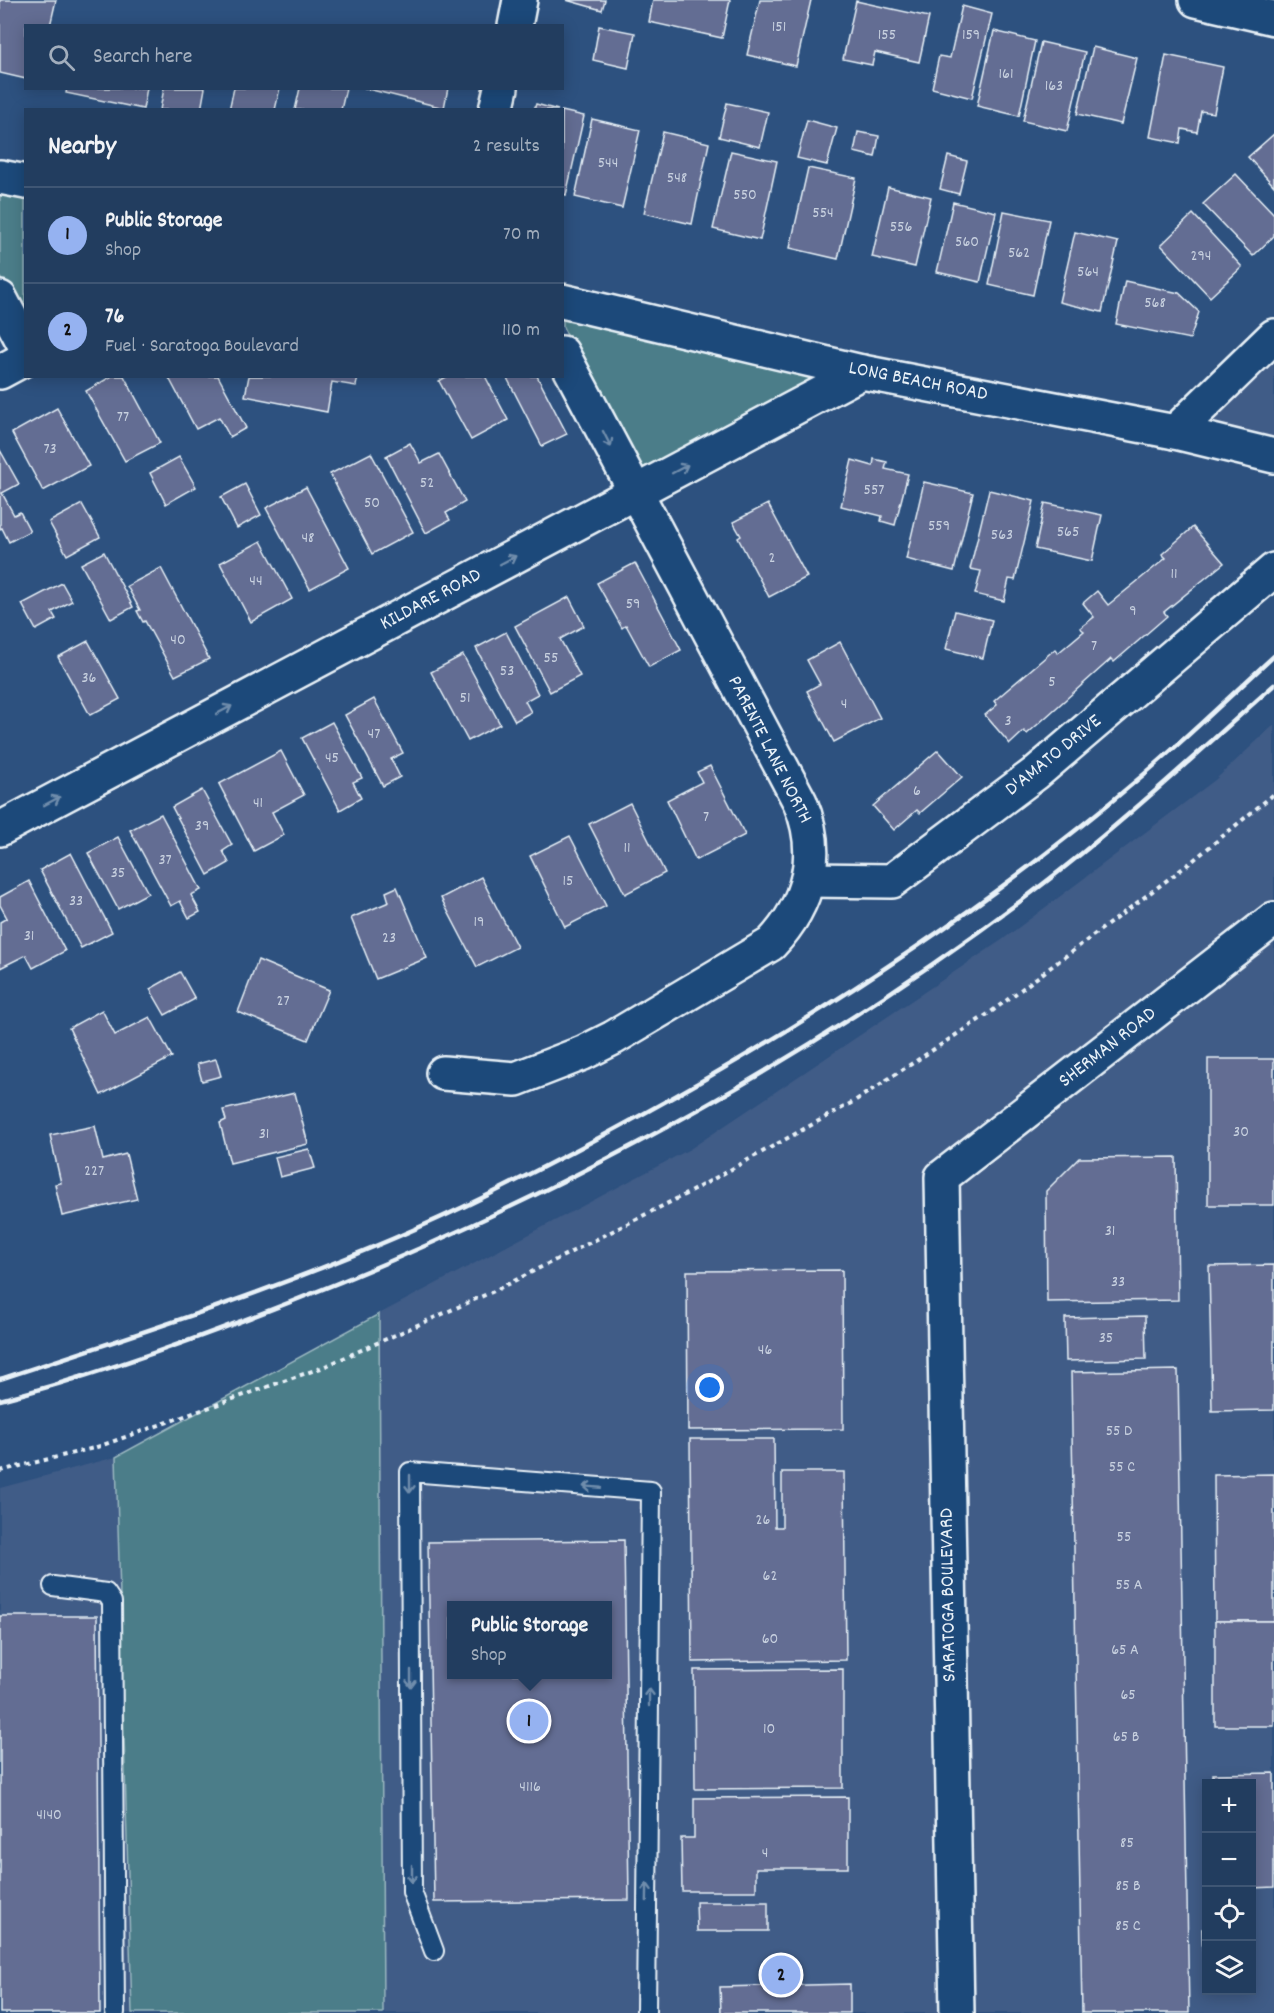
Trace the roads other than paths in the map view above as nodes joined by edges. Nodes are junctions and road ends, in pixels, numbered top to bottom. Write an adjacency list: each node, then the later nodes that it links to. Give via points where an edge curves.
1 (520, 0): 4 (street)
2 (1196, 0): 3 (street)
3 (1274, 18)
4 (515, 24)
5 (501, 90): 6 (street)
6 (496, 108)
7 (0, 177): 8 (street)
8 (24, 182)
9 (0, 298): 12 (street)
10 (564, 301): 16 (street, LONG BEACH ROAD)
11 (1274, 336): 17 (street)
12 (24, 343)
13 (564, 357): 19 (street, PARENTE LANE NORTH, one-way to 19)
14 (24, 359): 15 (street)
15 (0, 372)
16 (862, 372): 17 (street, LONG BEACH ROAD); 19 (street, KILDARE ROAD, one-way to 16)
17 (1175, 432): 18 (street, LONG BEACH ROAD)
18 (1274, 456)
19 (635, 493): 21 (street, KILDARE ROAD, one-way to 19); 22 (street, PARENTE LANE NORTH, via 800,802 810,831)
20 (1274, 570): 22 (street, D'AMATO DRIVE, via 1036,773 892,881)
21 (0, 829)
22 (808, 880): 24 (street, PARENTE LANE NORTH, via 798,909 771,944 613,1038 516,1079)
23 (1274, 919): 25 (street, SHERMAN ROAD)
24 (443, 1073)
25 (942, 1177): 30 (street, SARATOGA BOULEVARD)
26 (53, 1586): 28 (lane, via 106,1593 112,1602)
27 (434, 1951): 29 (lane, one-way to 27, via 651,1491 410,1472 412,1892)
28 (115, 2013)
29 (646, 2013)
30 (957, 2013)

